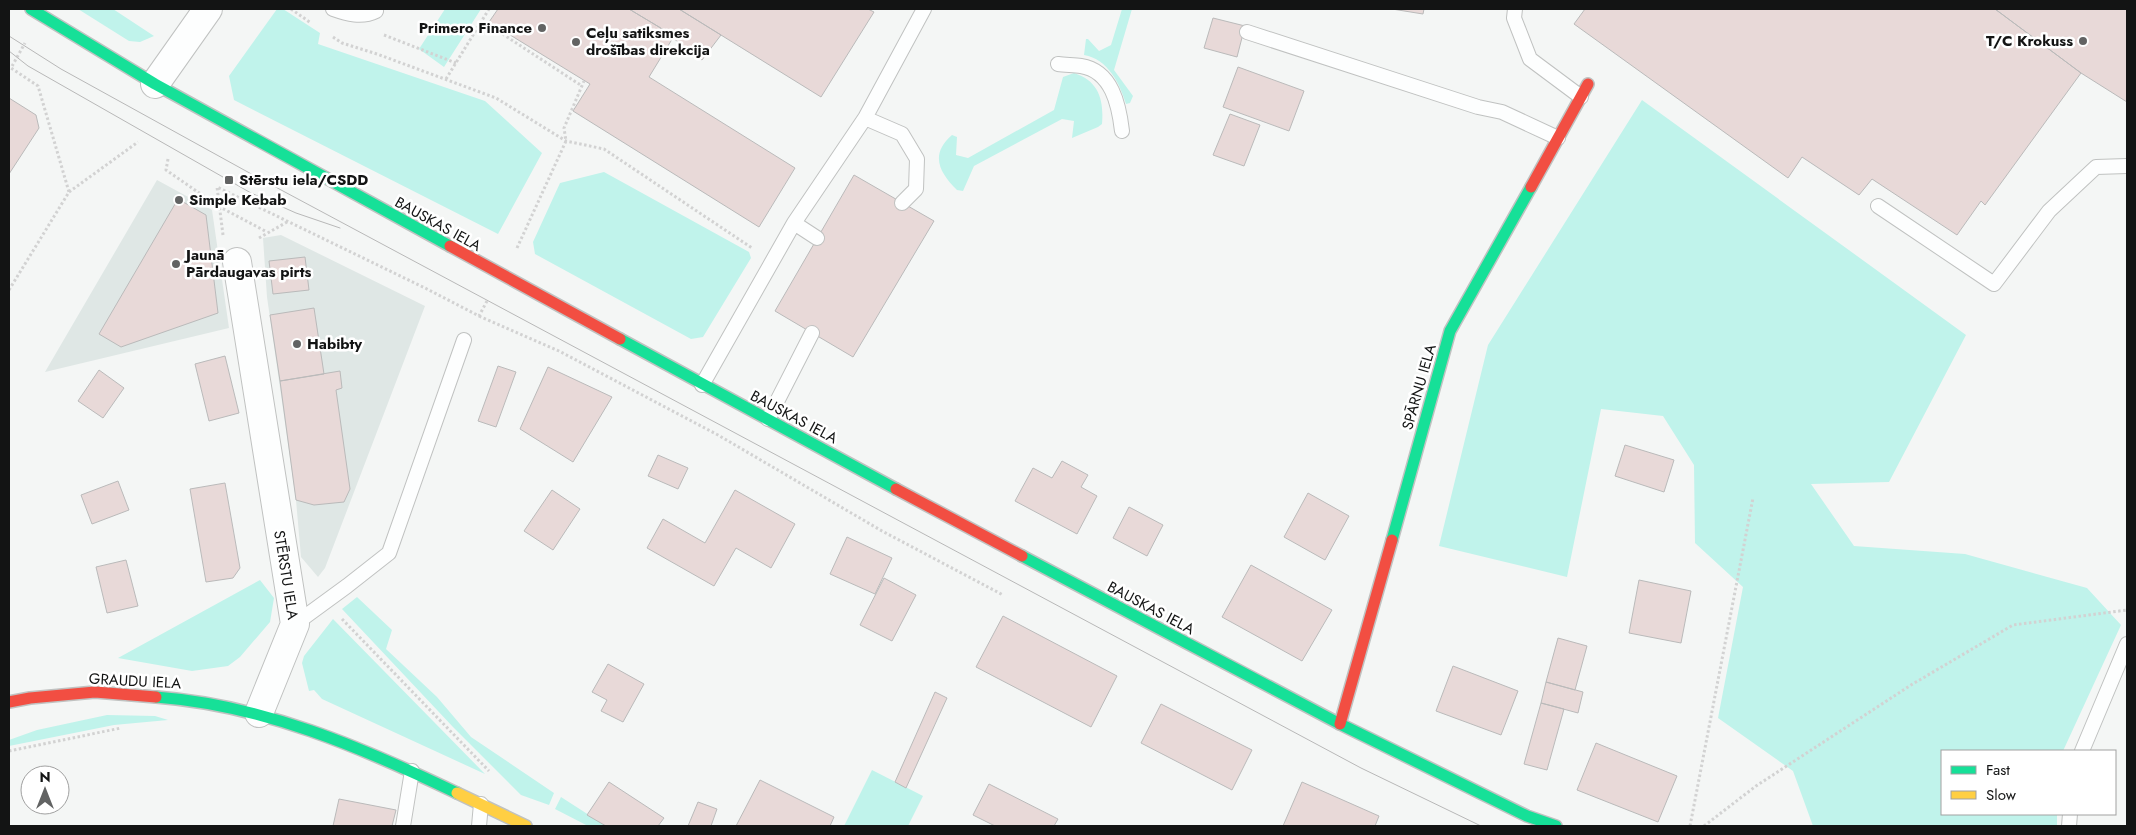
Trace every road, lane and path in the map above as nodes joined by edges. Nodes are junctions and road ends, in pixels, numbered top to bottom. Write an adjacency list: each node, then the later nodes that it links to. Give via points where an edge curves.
1 (31, 9): 17 (street, BAUSKAS IELA)
2 (208, 9): 17 (street)
3 (334, 9): 7 (lane, via 349,15)
4 (489, 9): 8 (path)
5 (924, 9): 21 (lane)
6 (1515, 9): 20 (lane, via 1514,18 1530,59)
7 (376, 11)
8 (480, 23): 13 (path); 19 (path)
9 (1247, 32): 23 (lane, via 1502,112)
10 (28, 39): 28 (path, via 11,68 38,86)
11 (409, 45): 13 (path)
12 (377, 54): 15 (path)
13 (456, 63): 15 (path)
14 (1058, 64): 22 (lane, via 1083,66 1107,80 1119,105)
15 (446, 79): 24 (path, via 496,98)
16 (584, 81): 19 (path)
17 (155, 84): 37 (street, BAUSKAS IELA)
18 (1588, 84): 20 (street, SPĀRNU IELA)
19 (582, 86): 24 (path, via 564,128)
20 (1581, 97): 23 (street, SPĀRNU IELA)
21 (865, 118): 29 (lane, via 902,134 917,159 916,188); 33 (lane)
22 (1122, 131)
23 (1558, 138): 53 (street, SPĀRNU IELA, via 1450,331)
24 (566, 141): 35 (path, via 604,149); 37 (path)
25 (138, 142): 28 (path)
26 (168, 159): 30 (path, via 166,170)
27 (2127, 166): 31 (lane, via 2096,167 2049,211 1994,284)
28 (69, 192): 38 (path)
29 (902, 203)
30 (218, 206): 32 (path, via 268,232); 32 (path, via 217,187); 36 (path, via 225,248)
31 (1878, 206)
32 (287, 222): 40 (path)
33 (794, 223): 34 (lane); 43 (lane)
34 (817, 238)
35 (760, 252)
36 (237, 262): 49 (street, STĒRSTU IELA)
37 (501, 276): 43 (street, BAUSKAS IELA)
38 (9, 290)
39 (487, 301): 40 (path)
40 (478, 316): 46 (path, via 559,351 710,431 882,531)
41 (812, 333): 44 (lane)
42 (464, 340): 47 (lane, via 389,552)
43 (702, 385): 44 (street, BAUSKAS IELA)
44 (768, 419): 53 (street, BAUSKAS IELA)
45 (1753, 498): 64 (path)
46 (1003, 595)
47 (326, 602): 49 (lane); 58 (path)
48 (2127, 610): 65 (path, via 2013,625 1911,685 1756,786)
49 (295, 624): 52 (street, STĒRSTU IELA)
50 (2127, 644): 55 (lane)
51 (9, 702): 52 (street, GRAUDU IELA, via 95,692 187,699)
52 (259, 714): 57 (street, via 342,742)
53 (1340, 724): 63 (street, BAUSKAS IELA, via 1528,816)
54 (128, 727): 56 (path)
55 (2082, 750)
56 (9, 751)
57 (412, 771): 59 (street); 60 (lane)
58 (491, 773)
59 (481, 804): 61 (lane); 62 (street)
60 (403, 826)
61 (479, 826)
62 (526, 826)
63 (1556, 826)
64 (1690, 826)
65 (1704, 826)

